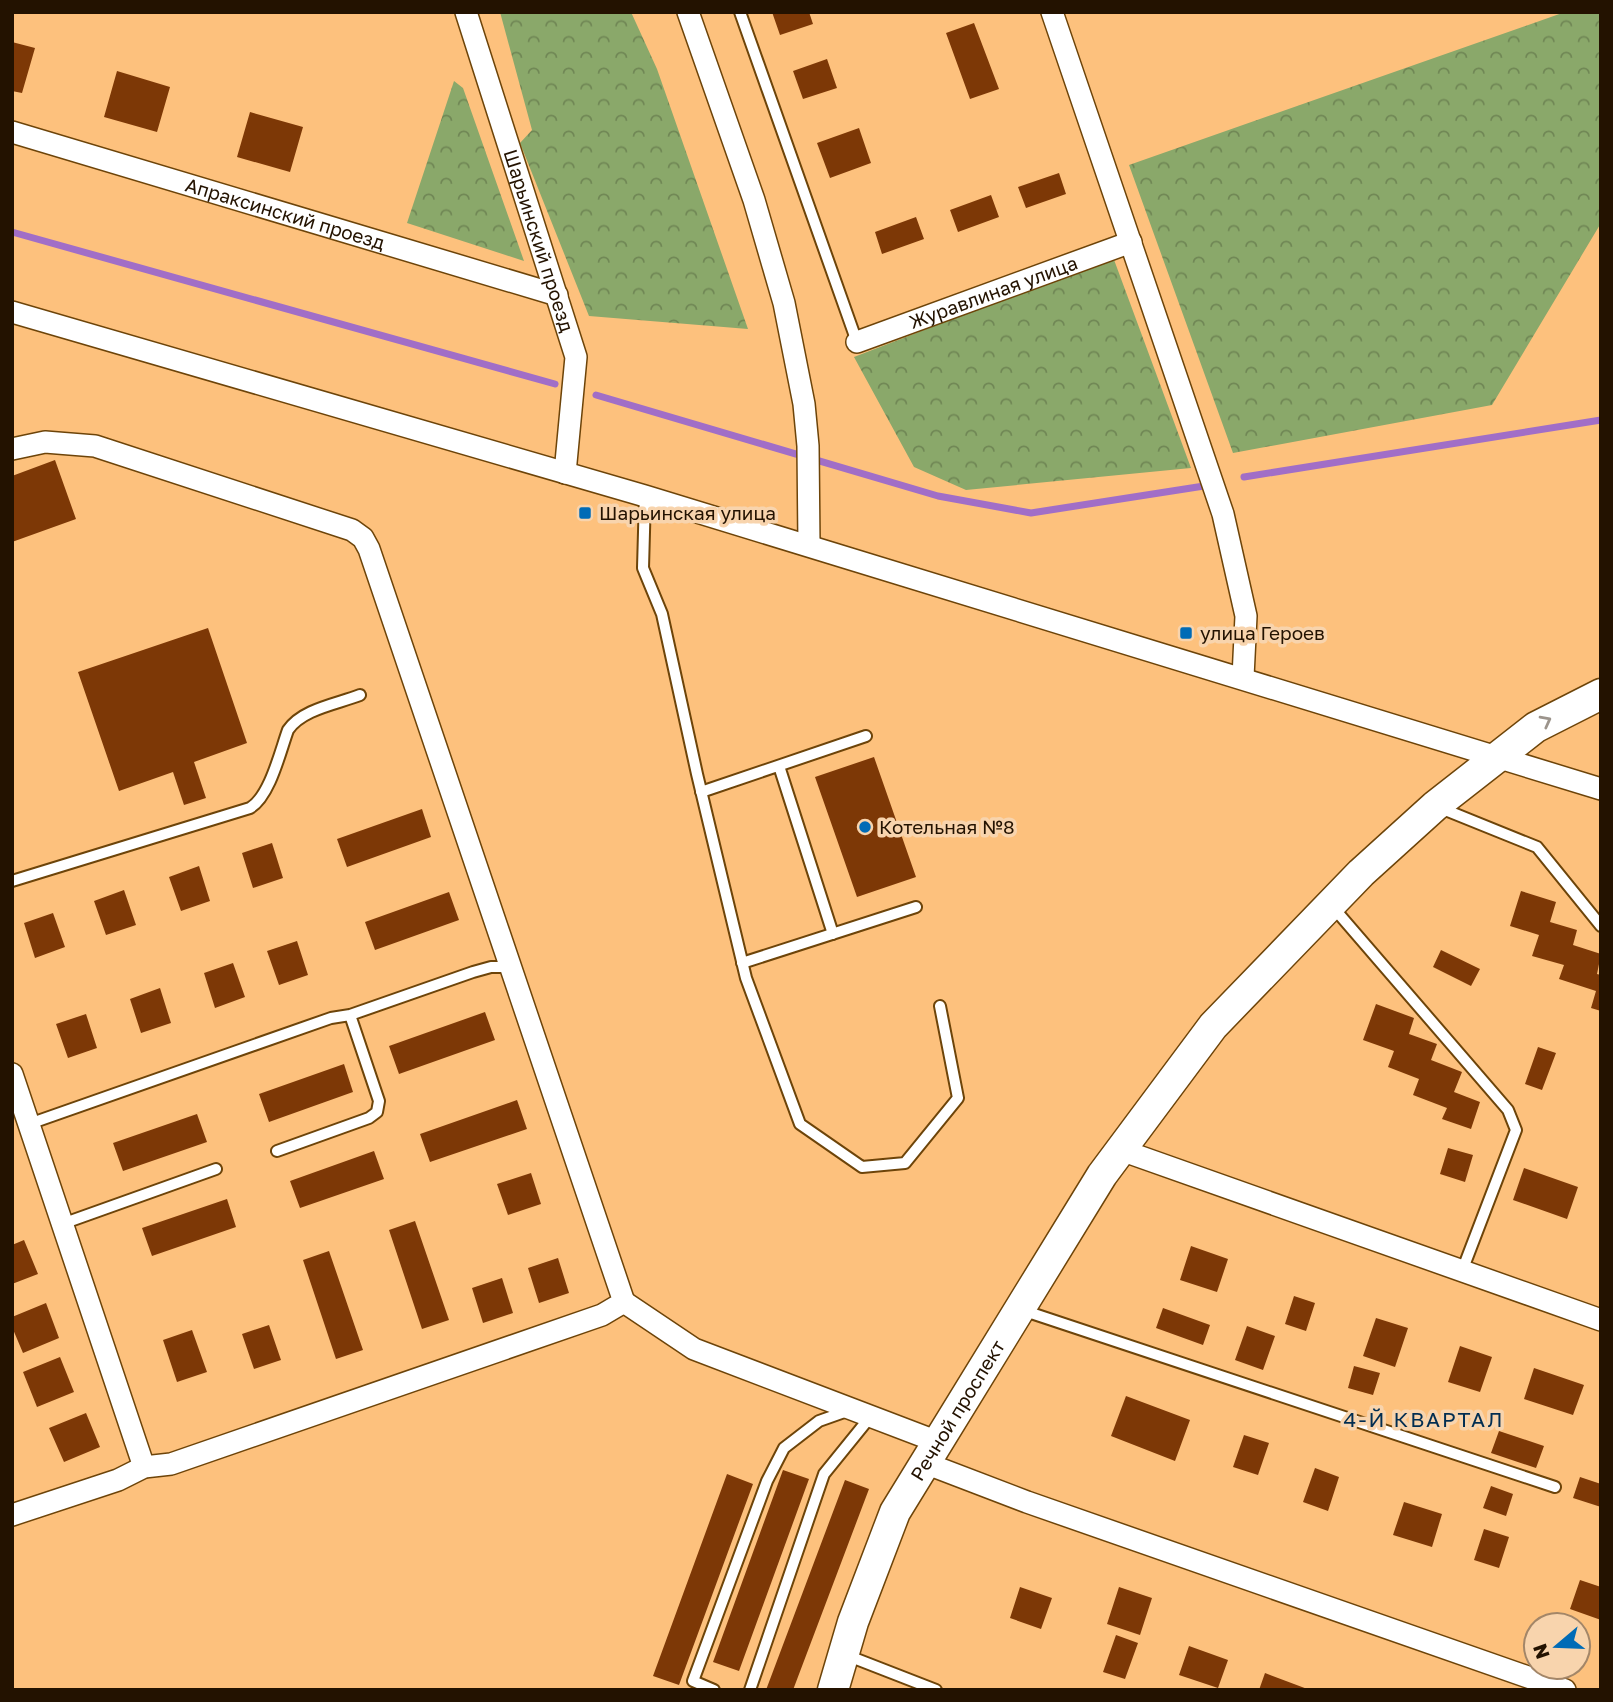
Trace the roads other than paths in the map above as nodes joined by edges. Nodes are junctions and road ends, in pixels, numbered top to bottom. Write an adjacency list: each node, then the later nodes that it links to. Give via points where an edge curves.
1 (466, 12): 7 (street, Шарьинский проезд)
2 (688, 12): 13 (street, via 754,200 784,303 804,404)
3 (740, 12): 9 (lane)
4 (1052, 12): 6 (street)
5 (12, 132): 7 (street, Апраксинский проезд)
6 (1131, 242): 9 (street, Журавлиная улица); 14 (street, via 1223,514 1246,616)
7 (557, 295): 11 (street, Шарьинский проезд, via 576,357)
8 (12, 312): 11 (street)
9 (857, 342)
10 (12, 449): 29 (street, via 45,442 95,446 352,530 362,538)
11 (565, 473): 12 (street)
12 (645, 496): 13 (street); 21 (lane, via 643,568 662,614)
13 (808, 545): 14 (street)
14 (1243, 677): 18 (street)
15 (1601, 694): 18 (street, one-way to 15, via 1536,727)
16 (360, 695): 23 (lane, via 294,721 264,793 250,808)
17 (866, 736): 19 (lane)
18 (1496, 756): 20 (street); 22 (street, Речной проспект)
19 (779, 766): 21 (lane); 27 (lane)
20 (1601, 789)
21 (701, 792): 28 (lane)
22 (1435, 806): 24 (street, Речной проспект); 26 (lane, via 1536,847)
23 (12, 881)
24 (1331, 904): 34 (street, Речной проспект, via 1213,1026); 38 (lane, via 1508,1110 1516,1130)
25 (916, 907): 27 (lane)
26 (1601, 926)
27 (833, 934): 28 (lane)
28 (742, 963): 30 (lane, via 800,1124 862,1167 905,1163 958,1098)
29 (511, 967): 31 (lane, via 473,971); 39 (street)
30 (940, 1006)
31 (350, 1015): 33 (lane); 35 (lane, via 379,1101 377,1112)
32 (12, 1074): 33 (street)
33 (29, 1124): 37 (street)
34 (1121, 1150): 38 (street); 40 (street, Речной проспект)
35 (276, 1151)
36 (216, 1169): 37 (lane)
37 (62, 1224): 44 (street)
38 (1462, 1271): 41 (street)
39 (624, 1302): 42 (street, via 694,1349); 44 (street, via 603,1315 406,1385 172,1464)
40 (1019, 1309): 43 (street, Речной проспект); 45 (lane)
41 (1601, 1320)
42 (861, 1413): 43 (street); 48 (lane, via 819,1422 784,1448 766,1481 692,1681); 49 (lane, via 824,1474)
43 (931, 1452): 47 (street, Речной проспект, via 895,1512); 52 (street, via 1027,1502)
44 (144, 1468): 46 (street)
45 (1555, 1487)
46 (12, 1516)
47 (843, 1654): 50 (street, Речной проспект); 51 (lane)
48 (714, 1690)
49 (750, 1690)
50 (833, 1690)
51 (936, 1690)
52 (1565, 1690)

